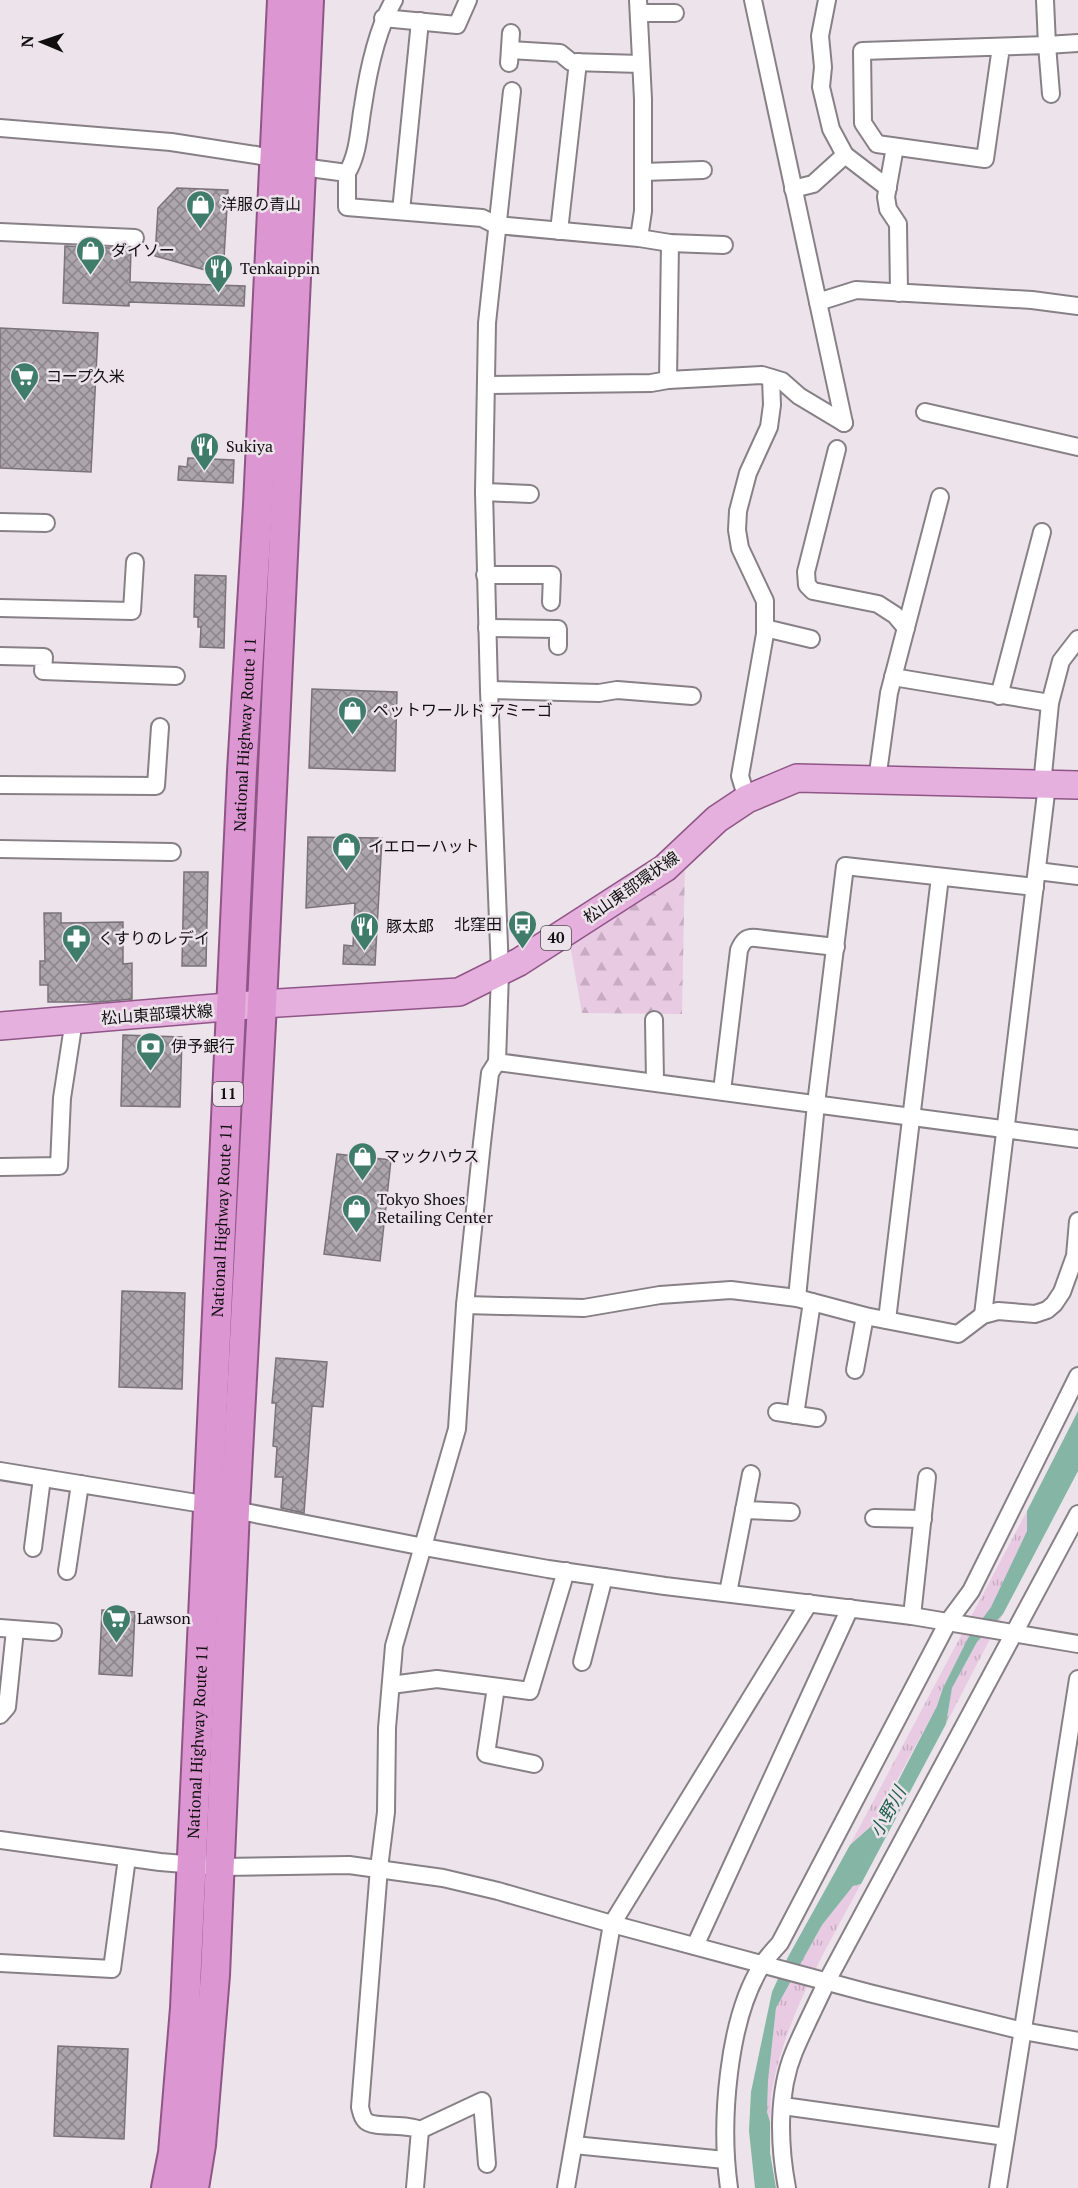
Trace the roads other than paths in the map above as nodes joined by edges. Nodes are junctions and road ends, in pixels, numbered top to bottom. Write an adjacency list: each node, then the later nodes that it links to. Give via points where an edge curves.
1 (282, 0): 23 (highway, National Highway Route 11 / 11)
2 (309, 0): 23 (highway, National Highway Route 11 / 11)
3 (394, 0): 10 (street)
4 (468, 0): 11 (street, via 457,25)
5 (753, 0): 28 (street)
6 (827, 0): 22 (street, via 820,36 821,87 831,129)
7 (1045, 0): 13 (street)
8 (639, 6): 9 (street); 17 (street)
9 (675, 13)
10 (383, 18): 11 (street); 26 (street, via 354,161)
11 (420, 21): 29 (street)
12 (1078, 43): 13 (street)
13 (1047, 45): 14 (street); 19 (street)
14 (1001, 46): 21 (street, via 985,159); 21 (street, via 862,51 863,123 878,144)
15 (510, 49): 16 (street, via 560,53 571,62)
16 (578, 62): 17 (street); 31 (street)
17 (641, 64): 25 (street)
18 (512, 91): 30 (street)
19 (1051, 94)
20 (0, 128): 23 (street, via 171,142)
21 (895, 147): 27 (street)
22 (845, 155): 27 (street); 28 (street, via 813,184)
23 (288, 163): 26 (street); 82 (highway, National Highway Route 11 / 11); 83 (highway, National Highway Route 11 / 11)
24 (703, 170): 25 (street)
25 (643, 172): 34 (street)
26 (347, 173): 29 (street, via 346,207)
27 (888, 188): 37 (street, via 888,209 898,224)
28 (793, 189): 38 (street)
29 (400, 211): 30 (street, via 482,218)
30 (496, 225): 31 (street); 42 (street, via 487,323)
31 (559, 231): 34 (street)
32 (0, 232): 33 (street)
33 (135, 238)
34 (639, 238): 35 (street)
35 (670, 243): 36 (street); 41 (street)
36 (724, 245)
37 (899, 293): 38 (street, via 856,290); 39 (street)
38 (818, 302): 40 (street, via 844,423 782,381)
39 (1078, 306)
40 (771, 378): 41 (street, via 741,375); 57 (street, via 769,427 748,473 737,530 740,548 765,601)
41 (668, 380): 42 (street)
42 (487, 385): 46 (street)
43 (925, 412): 44 (street)
44 (1078, 447)
45 (837, 449): 58 (street, via 806,572 807,585 813,591 878,604)
46 (484, 492): 47 (street); 53 (street)
47 (530, 494)
48 (940, 497): 58 (street)
49 (0, 522): 50 (street)
50 (46, 523)
51 (1041, 532): 67 (street)
52 (135, 562): 55 (street, via 132,611)
53 (485, 575): 54 (street, via 552,576); 56 (street)
54 (551, 602)
55 (0, 608)
56 (487, 628): 61 (street, via 558,629); 65 (street)
57 (765, 628): 59 (street); 74 (street, via 740,776)
58 (906, 628): 64 (street)
59 (811, 639)
60 (1078, 639): 68 (street, via 1061,661)
61 (558, 646)
62 (0, 656): 63 (street, via 44,657 44,670)
63 (176, 676)
64 (893, 677): 67 (street); 70 (street)
65 (489, 690): 66 (street, via 617,690); 81 (street)
66 (692, 696)
67 (999, 696): 68 (street)
68 (1050, 703): 71 (street)
69 (160, 727): 73 (street, via 156,786)
70 (877, 780): 71 (main road, 松山東部環状線 / 40); 74 (main road, 松山東部環状線 / 40, via 797,778)
71 (1045, 785): 72 (main road, 松山東部環状線 / 40); 79 (street)
72 (1078, 785)
73 (0, 786)
74 (747, 799): 81 (main road, 松山東部環状線 / 40, via 717,819 664,868)
75 (0, 849): 76 (street)
76 (172, 852)
77 (1078, 876): 79 (street)
78 (940, 877): 79 (street); 80 (street, via 845,866); 91 (street)
79 (1036, 879): 92 (street)
80 (836, 947): 89 (street, via 756,938 744,941); 90 (street)
81 (500, 972): 82 (main road, 松山東部環状線 / 40, via 459,992); 87 (street)
82 (262, 1004): 83 (main road, 松山東部環状線 / 40); 111 (highway, National Highway Route 11 / 11)
83 (232, 1008): 84 (main road, 松山東部環状線 / 40); 111 (highway, National Highway Route 11 / 11)
84 (74, 1020): 86 (main road, 松山東部環状線 / 40); 94 (street, via 62,1098 59,1166)
85 (654, 1020): 88 (street)
86 (0, 1026)
87 (497, 1062): 88 (street); 97 (street, via 490,1073)
88 (655, 1083): 89 (street)
89 (722, 1091): 90 (street)
90 (816, 1104): 91 (street); 96 (street)
91 (911, 1117): 92 (street); 100 (street)
92 (1005, 1129): 93 (street); 98 (street)
93 (1078, 1139)
94 (0, 1167)
95 (1078, 1221): 98 (street, via 1076,1257 1054,1304 1035,1314 998,1311)
96 (805, 1300): 97 (street, via 731,1290 660,1294 584,1308); 99 (street); 104 (street)
97 (465, 1305): 117 (street, via 457,1429)
98 (983, 1315): 100 (street, via 958,1334)
99 (865, 1316): 100 (street); 101 (street)
100 (887, 1320)
101 (855, 1370)
102 (1078, 1376): 126 (street)
103 (777, 1412): 104 (street)
104 (795, 1415): 105 (street)
105 (817, 1418)
106 (0, 1471): 109 (street)
107 (751, 1474): 112 (street)
108 (927, 1477): 116 (street)
109 (42, 1478): 110 (street); 118 (street)
110 (80, 1484): 111 (street); 119 (street)
111 (222, 1507): 117 (street); 139 (highway, National Highway Route 11 / 11); 140 (highway, National Highway Route 11 / 11)
112 (744, 1510): 113 (street); 122 (street)
113 (791, 1512)
114 (1078, 1514): 129 (street)
115 (874, 1518): 116 (street)
116 (923, 1519): 125 (street)
117 (424, 1547): 120 (street); 133 (street, via 394,1646)
118 (33, 1548)
119 (66, 1571)
120 (566, 1572): 121 (street); 134 (street, via 530,1691)
121 (604, 1577): 122 (street); 131 (street)
122 (728, 1593): 123 (street)
123 (809, 1603): 124 (street); 142 (street)
124 (850, 1608): 125 (street); 143 (street)
125 (912, 1616): 126 (street)
126 (952, 1622): 129 (street); 145 (street)
127 (7, 1629): 128 (street); 135 (street, via 7,1707)
128 (53, 1632)
129 (1010, 1632): 130 (street); 146 (street)
130 (1078, 1644)
131 (582, 1662)
132 (1078, 1679): 147 (street)
133 (391, 1685): 134 (street, via 436,1679); 141 (street, via 386,1812)
134 (496, 1687): 136 (street, via 486,1754)
135 (0, 1715)
136 (522, 1767)
137 (0, 1840): 138 (street)
138 (127, 1858): 139 (street); 144 (street, via 112,1969)
139 (190, 1865): 140 (street); 155 (highway, National Highway Route 11 / 11, via 185,2008 173,2153)
140 (220, 1867): 141 (street); 156 (highway, National Highway Route 11 / 11, via 214,1986)
141 (379, 1868): 142 (street, via 498,1891); 150 (street, via 360,2107 370,2124 407,2125)
142 (612, 1924): 143 (street); 152 (street)
143 (694, 1946): 145 (street)
144 (0, 1963)
145 (766, 1966): 146 (street); 153 (street, via 738,2024 724,2133)
146 (825, 1980): 147 (street); 149 (street, via 794,2054)
147 (1023, 2031): 148 (street); 151 (street)
148 (1078, 2041)
149 (783, 2106): 151 (street); 160 (street, via 781,2156)
150 (420, 2130): 154 (street, via 482,2101); 157 (street)
151 (1006, 2137): 161 (street)
152 (574, 2145): 153 (street); 158 (street)
153 (725, 2160): 159 (street)
154 (487, 2164)
155 (166, 2188)
156 (194, 2188)
157 (415, 2188)
158 (566, 2188)
159 (729, 2188)
160 (787, 2188)
161 (998, 2188)

